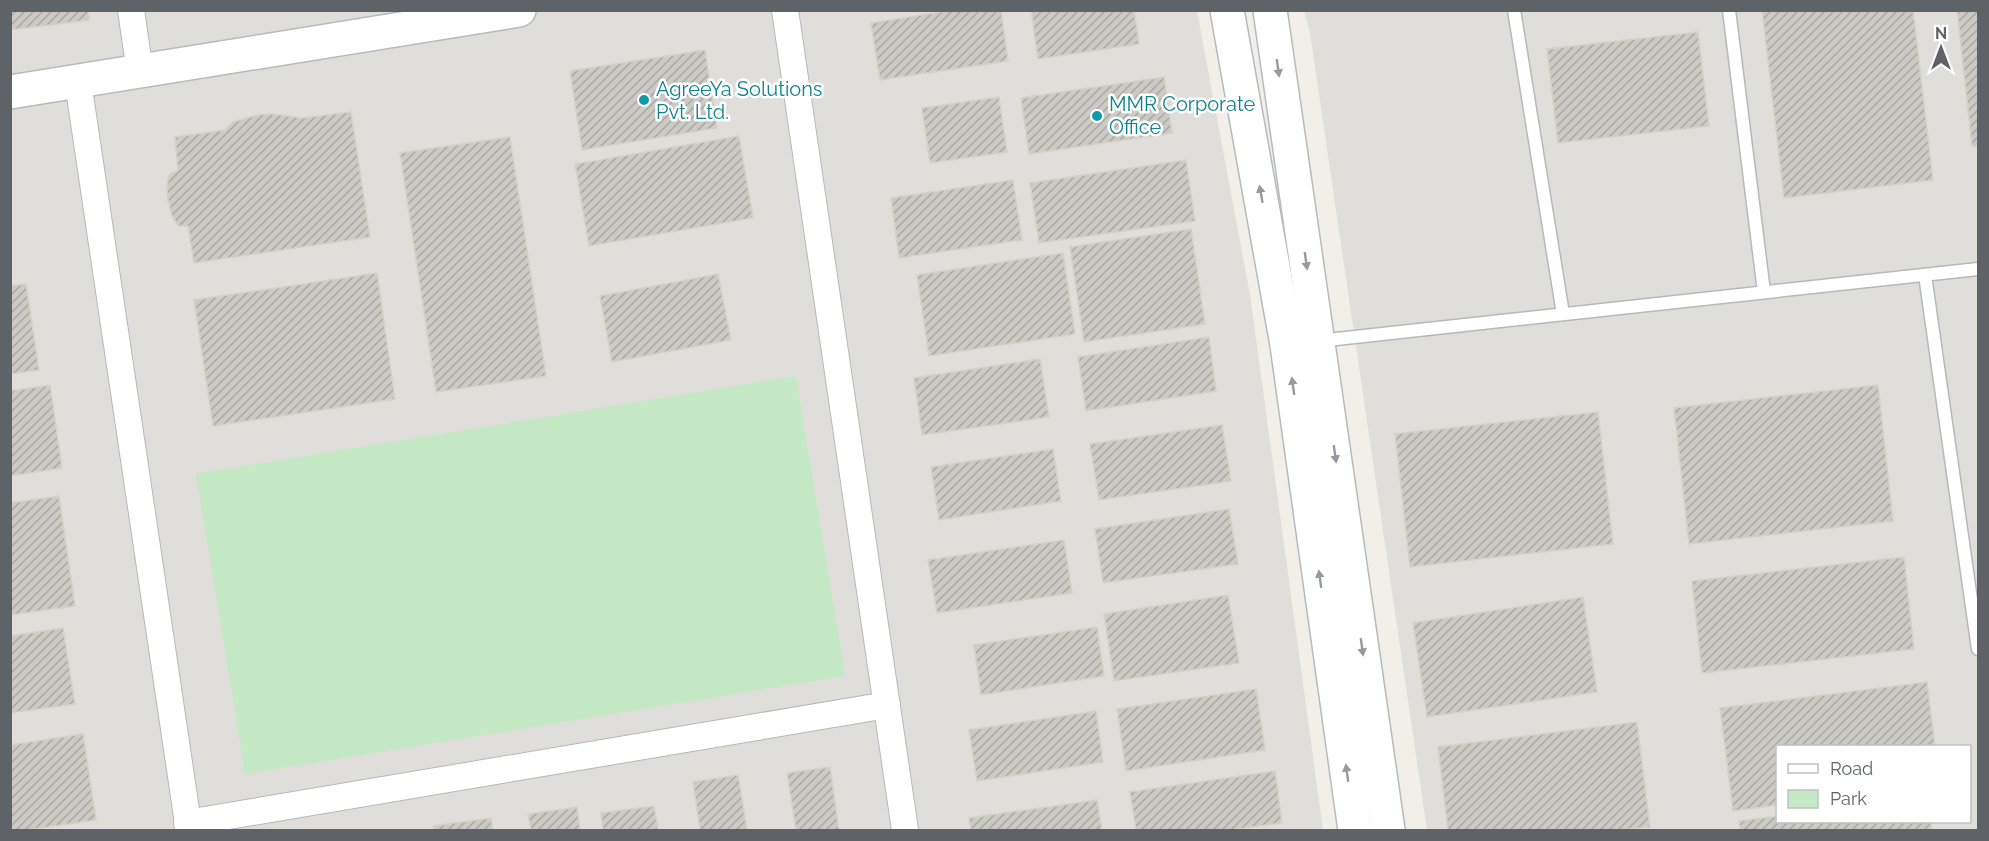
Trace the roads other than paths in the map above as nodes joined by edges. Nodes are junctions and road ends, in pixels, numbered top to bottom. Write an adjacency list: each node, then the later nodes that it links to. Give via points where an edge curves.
1 (130, 10): 8 (street)
2 (519, 10): 8 (street)
3 (785, 10): 17 (street)
4 (1227, 10): 15 (street, one-way to 4)
5 (1270, 10): 15 (street, one-way to 15)
6 (1514, 10): 14 (lane)
7 (1729, 10): 13 (lane)
8 (140, 72): 9 (street)
9 (78, 82): 10 (street); 18 (street)
10 (10, 93)
11 (1978, 269): 12 (lane)
12 (1925, 275): 13 (lane); 16 (lane)
13 (1764, 292): 14 (lane)
14 (1563, 314): 15 (lane)
15 (1303, 343): 20 (street, one-way to 15); 21 (street, one-way to 21)
16 (1978, 649)
17 (887, 705): 18 (street); 19 (street)
18 (188, 827)
19 (905, 831)
20 (1355, 831)
21 (1388, 831)

